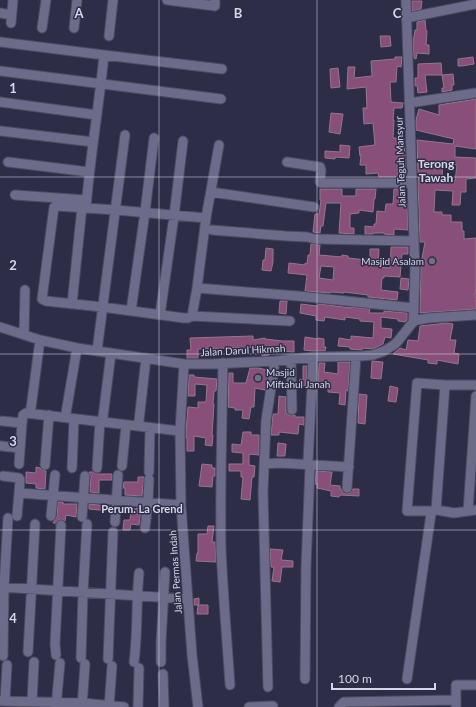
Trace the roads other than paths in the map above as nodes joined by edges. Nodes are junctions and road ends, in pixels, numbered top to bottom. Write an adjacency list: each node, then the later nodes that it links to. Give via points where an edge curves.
1 (13, 0): 10 (street, via 11,19)
2 (46, 0): 12 (street)
3 (77, 0): 13 (street)
4 (113, 0): 14 (street)
5 (167, 0): 8 (street)
6 (215, 0): 8 (street, via 215,6)
7 (406, 0): 11 (street, Jalan Teguh Mansyur)
8 (182, 1)
9 (476, 4): 11 (street)
10 (0, 14)
11 (406, 18): 23 (street, Jalan Teguh Mansyur)
12 (42, 28)
13 (74, 28)
14 (109, 36)
15 (0, 42): 16 (street)
16 (104, 55): 17 (street); 19 (street)
17 (222, 69)
18 (0, 71): 19 (street)
19 (101, 84): 21 (street); 24 (street)
20 (476, 94): 23 (street)
21 (221, 99)
22 (0, 102): 24 (street)
23 (409, 103): 34 (street, Jalan Teguh Mansyur)
24 (97, 115): 29 (street)
25 (1, 131): 29 (street)
26 (125, 135): 39 (street)
27 (154, 138): 40 (street)
28 (183, 141): 41 (street)
29 (93, 142): 33 (street)
30 (219, 145): 35 (street)
31 (8, 162): 33 (street)
32 (287, 162): 34 (street, via 320,167 321,183)
33 (89, 172): 37 (street)
34 (412, 183): 44 (street, Jalan Teguh Mansyur)
35 (211, 192): 38 (street); 42 (street)
36 (15, 195): 37 (street)
37 (85, 205): 39 (street); 47 (street); 47 (street, via 54,207 42,293 42,299 46,301)
38 (314, 206)
39 (116, 210): 40 (street); 48 (street)
40 (145, 212): 41 (street); 50 (street)
41 (174, 216): 42 (street); 51 (street)
42 (206, 218): 45 (street)
43 (212, 230): 44 (street, via 315,239)
44 (414, 241): 49 (street, Jalan Teguh Mansyur)
45 (197, 288): 49 (street); 53 (street)
46 (25, 290): 57 (street)
47 (72, 304): 48 (street)
48 (102, 307): 50 (street); 60 (street)
49 (414, 308): 55 (street, Jalan Teguh Mansyur)
50 (131, 311): 51 (street)
51 (160, 315): 53 (street, via 184,318)
52 (476, 315): 55 (street, via 429,318)
53 (192, 316): 54 (street)
54 (290, 321)
55 (413, 322): 63 (street, Jalan Darul Hikmah, via 398,342 389,349 373,355)
56 (0, 327): 57 (street, Jalan Darul Hikmah)
57 (24, 335): 58 (street, Jalan Darul Hikmah)
58 (40, 340): 59 (street, Jalan Darul Hikmah); 72 (street)
59 (77, 348): 60 (street, Jalan Darul Hikmah); 75 (street)
60 (97, 351): 61 (street, Jalan Darul Hikmah)
61 (111, 353): 64 (street, Jalan Darul Hikmah); 76 (street)
62 (313, 357): 63 (street, Jalan Darul Hikmah); 65 (street, Jalan Darul Hikmah); 88 (street, via 308,461)
63 (356, 357): 90 (street)
64 (146, 358): 68 (street, Jalan Darul Hikmah); 78 (street)
65 (292, 359): 66 (street, Jalan Darul Hikmah); 73 (street)
66 (275, 361): 67 (street, Jalan Darul Hikmah); 87 (street, via 266,420)
67 (223, 363): 68 (street, Jalan Darul Hikmah); 136 (street, via 222,548)
68 (184, 364): 82 (street, Jalan Permas Indah)
69 (445, 385): 70 (street); 104 (street); 104 (street, via 417,383 407,511)
70 (476, 385)
71 (476, 396): 105 (street)
72 (31, 408)
73 (292, 410)
74 (49, 415): 75 (street); 79 (street, via 25,413); 86 (street)
75 (70, 416): 76 (street); 91 (street)
76 (102, 419): 80 (street); 92 (street)
77 (2, 421): 79 (street)
78 (139, 421)
79 (22, 423): 84 (street)
80 (126, 425): 81 (street); 89 (street)
81 (150, 428): 82 (street); 102 (street)
82 (180, 431): 103 (street, Jalan Permas Indah)
83 (1, 446): 84 (street)
84 (20, 448): 85 (street)
85 (19, 464)
86 (45, 464)
87 (264, 464): 88 (street); 138 (street)
88 (310, 465): 90 (street); 134 (street)
89 (122, 466)
90 (349, 467): 97 (street)
91 (72, 468)
92 (97, 468)
93 (55, 475): 99 (street)
94 (118, 475): 101 (street)
95 (3, 476): 98 (street, via 19,478)
96 (85, 476): 100 (street)
97 (347, 488)
98 (19, 493): 99 (street); 106 (street)
99 (52, 495): 100 (street); 107 (street)
100 (83, 497): 101 (street); 121 (street)
101 (117, 500): 102 (street); 109 (street)
102 (148, 502): 103 (street); 112 (street)
103 (181, 505): 125 (street, Jalan Permas Indah)
104 (434, 510): 105 (street, via 454,513); 135 (street, via 429,518)
105 (472, 511)
106 (17, 516)
107 (50, 516)
108 (8, 518): 113 (street)
109 (115, 522)
110 (35, 524): 119 (street)
111 (61, 525): 120 (street)
112 (145, 528)
113 (3, 532): 115 (street)
114 (113, 532): 122 (street)
115 (3, 561): 118 (street)
116 (165, 572): 124 (street)
117 (139, 573): 123 (street)
118 (2, 587): 119 (street); 126 (street)
119 (31, 589): 120 (street); 128 (street)
120 (57, 591): 121 (street); 142 (street)
121 (83, 592): 122 (street); 143 (street)
122 (110, 594): 123 (street); 144 (street)
123 (137, 596): 124 (street); 147 (street)
124 (163, 597): 125 (street); 131 (street)
125 (188, 599): 149 (street, Jalan Permas Indah)
126 (2, 616): 127 (street)
127 (1, 644): 129 (street)
128 (28, 652)
129 (3, 656)
130 (34, 662): 140 (street)
131 (161, 662)
132 (4, 671): 139 (street)
133 (163, 674): 148 (street)
134 (304, 679)
135 (407, 679)
136 (230, 685)
137 (476, 685): 141 (street, via 456,685)
138 (268, 687)
139 (2, 701): 140 (street)
140 (29, 703): 142 (street)
141 (456, 703): 151 (street, via 344,702)
142 (56, 705): 143 (street)
143 (82, 705): 144 (street)
144 (109, 706): 146 (street)
145 (273, 706): 150 (street)
146 (124, 707)
147 (138, 707)
148 (164, 707)
149 (198, 707)
150 (249, 707)
151 (339, 707)

